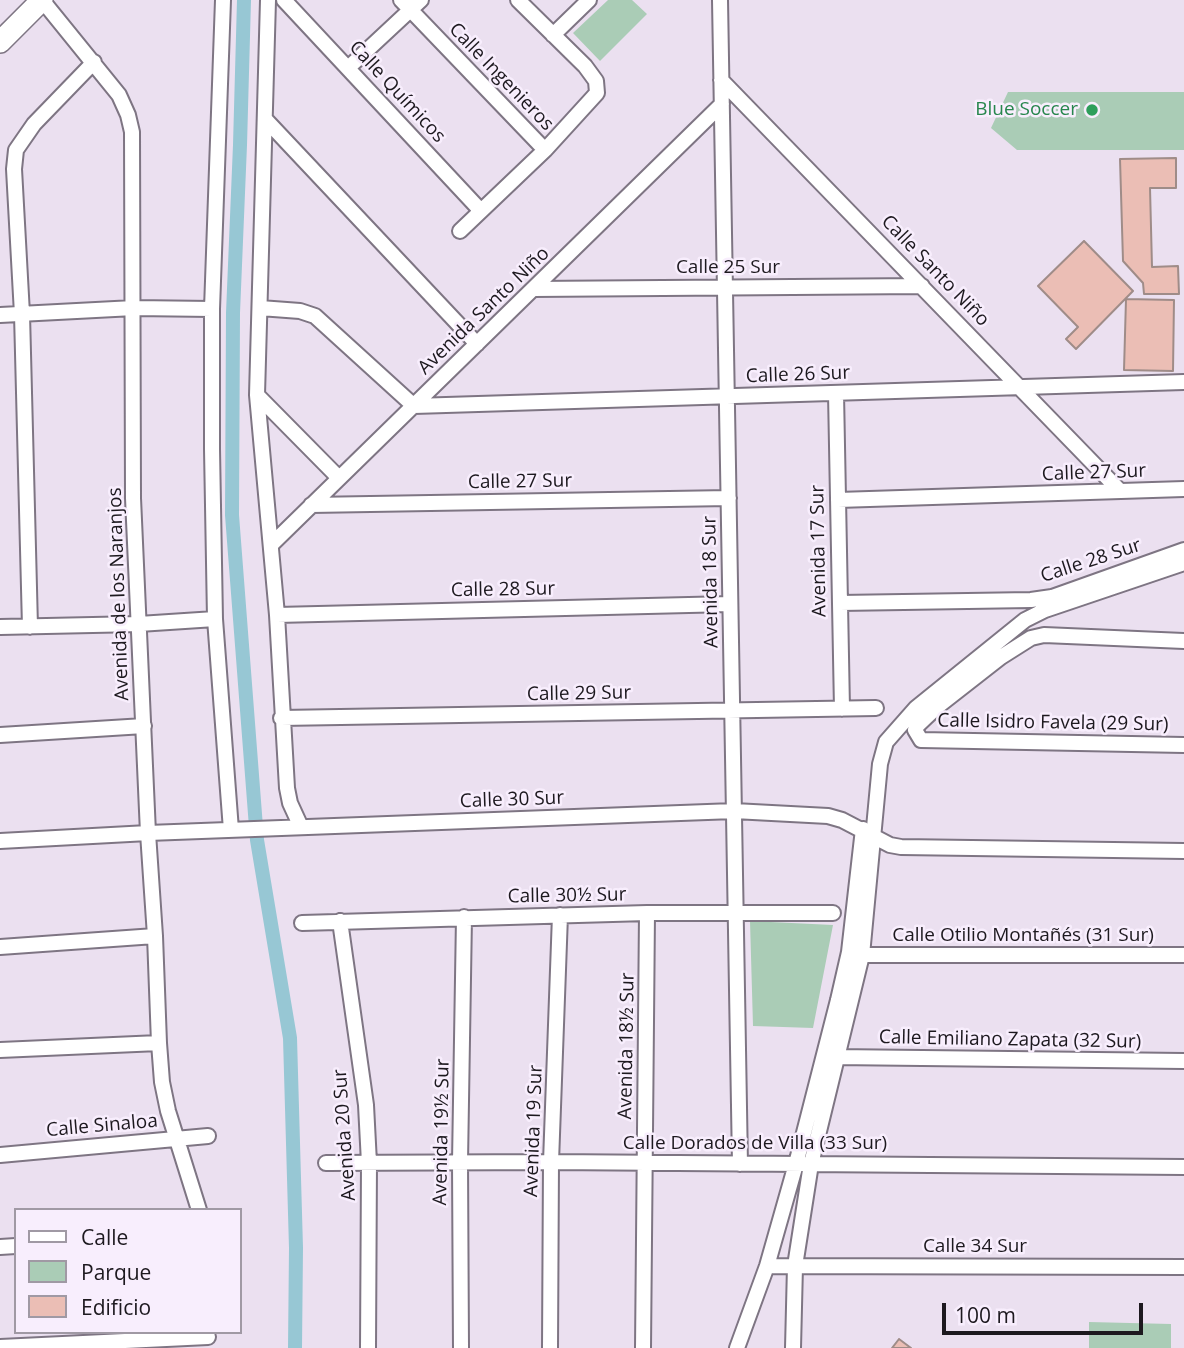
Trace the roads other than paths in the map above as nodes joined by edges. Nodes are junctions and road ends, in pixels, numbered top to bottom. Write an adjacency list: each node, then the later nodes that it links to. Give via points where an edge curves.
1 (42, 0): 10 (main road); 11 (street, Avenida de los Naranjos)
2 (223, 0): 24 (street)
3 (268, 0): 15 (street)
4 (284, 0): 12 (street, Calle Químicos)
5 (518, 0): 9 (street)
6 (589, 0): 9 (street)
7 (720, 0): 13 (street, Avenida 18 Sur)
8 (411, 3): 12 (street); 16 (street, Calle Ingenieros)
9 (553, 35): 16 (street, via 585,66 596,81 597,93)
10 (0, 42)
11 (94, 62): 22 (street, Avenida de los Naranjos, via 119,95 132,132); 25 (street, via 34,124 16,150)
12 (348, 68): 17 (street, Calle Químicos)
13 (721, 80): 14 (street, Avenida 18 Sur); 19 (street, Calle Santo Niño)
14 (722, 104): 20 (street, Avenida 18 Sur); 21 (street, Avenida Santo Niño)
15 (266, 120): 23 (street); 27 (street)
16 (545, 150): 17 (street)
17 (481, 211): 18 (street)
18 (460, 231)
19 (922, 286): 20 (street, Calle 25 Sur); 29 (street, Calle Santo Niño)
20 (725, 288): 21 (street, Calle 25 Sur); 32 (street, Avenida 18 Sur)
21 (534, 289): 27 (street, Avenida Santo Niño)
22 (134, 308): 24 (street); 25 (street); 47 (street, Avenida de los Naranjos, via 133,498)
23 (260, 308): 31 (street); 33 (street, via 315,316)
24 (212, 309): 46 (street)
25 (22, 314): 26 (street); 49 (street)
26 (0, 315)
27 (477, 344): 33 (street, Avenida Santo Niño)
28 (1184, 382): 29 (street, Calle 26 Sur)
29 (1021, 387): 30 (street, Calle 26 Sur); 36 (street, Calle Santo Niño)
30 (836, 393): 32 (street, Calle 26 Sur); 38 (street, Avenida 17 Sur)
31 (257, 395): 34 (street); 40 (street)
32 (727, 396): 33 (street, Calle 26 Sur); 37 (street, Avenida 18 Sur)
33 (414, 406): 34 (street, Avenida Santo Niño)
34 (339, 478): 39 (street, Avenida Santo Niño)
35 (1184, 489): 36 (street, Calle 27 Sur)
36 (1120, 491): 38 (street, Calle 27 Sur)
37 (729, 498): 39 (street, Calle 27 Sur); 44 (street, Avenida 18 Sur)
38 (838, 500): 43 (street, Avenida 17 Sur)
39 (311, 505): 40 (street, Avenida Santo Niño)
40 (272, 544): 45 (street)
41 (1184, 550): 43 (street, Calle 28 Sur, via 1052,597)
42 (1184, 563): 61 (street, via 1025,620 916,708 886,742)
43 (840, 603): 52 (street, Avenida 17 Sur)
44 (730, 604): 45 (street, Calle 28 Sur); 53 (street, Avenida 18 Sur)
45 (277, 615): 54 (street)
46 (215, 619): 47 (street); 60 (street)
47 (139, 624): 49 (street); 55 (street, Avenida de los Naranjos)
48 (0, 628): 49 (street)
49 (30, 628)
50 (1184, 641): 57 (street, Calle Isidro Favela (29 Sur), via 1031,638 937,707 918,725 916,734 921,740)
51 (876, 708): 52 (street, Calle 29 Sur)
52 (842, 709): 53 (street, Calle 29 Sur)
53 (732, 711): 54 (street, Calle 29 Sur); 58 (street, Avenida 18 Sur)
54 (281, 718): 59 (street, via 287,788)
55 (144, 726): 56 (street); 62 (street, Avenida de los Naranjos)
56 (0, 735)
57 (1184, 745)
58 (734, 811): 59 (street, Calle 30 Sur); 61 (street, Calle 30 Sur, via 828,816); 66 (street, Avenida 18 Sur)
59 (301, 827): 60 (street, Calle 30 Sur)
60 (238, 830): 62 (street, Calle 30 Sur)
61 (868, 832): 64 (street, Calle 30 Sur, via 901,847); 74 (street); 89 (street, via 849,952)
62 (148, 833): 63 (street, Calle 30 Sur); 72 (street, Avenida de los Naranjos)
63 (0, 841)
64 (1184, 851)
65 (647, 913): 66 (street, Calle 30½ Sur); 68 (street, Calle 30½ Sur); 87 (street, Avenida 18½ Sur)
66 (735, 914): 67 (street, Calle 30½ Sur); 88 (street, Avenida 18 Sur)
67 (833, 914)
68 (560, 915): 69 (street, Calle 30½ Sur); 84 (street, Avenida 19 Sur)
69 (464, 917): 70 (street, Calle 30½ Sur); 83 (street, Avenida 19½ Sur)
70 (340, 921): 71 (street, Calle 30½ Sur); 86 (street, Avenida 20 Sur, via 366,1105)
71 (302, 923)
72 (155, 936): 73 (street); 76 (street, Avenida de los Naranjos)
73 (0, 947)
74 (863, 955): 75 (street, Calle Otilio Montañés (31 Sur)); 78 (street)
75 (1184, 955)
76 (159, 1043): 77 (street); 81 (street, Avenida de los Naranjos, via 162,1082)
77 (0, 1050)
78 (835, 1057): 79 (street, Calle Emiliano Zapata (32 Sur)); 89 (street)
79 (1184, 1061)
80 (208, 1136): 81 (street, Calle Sinaloa)
81 (178, 1138): 82 (street, Calle Sinaloa); 91 (street, Avenida de los Naranjos)
82 (0, 1155)
83 (460, 1162): 84 (street, Calle Dorados de Villa (33 Sur)); 86 (street, Calle Dorados de Villa (33 Sur)); 99 (street, Avenida 19½ Sur)
84 (551, 1162): 87 (street, Calle Dorados de Villa (33 Sur)); 100 (street, Avenida 19 Sur)
85 (326, 1163): 86 (street, Calle Dorados de Villa (33 Sur))
86 (369, 1163): 98 (street, Avenida 20 Sur)
87 (645, 1163): 88 (street, Calle Dorados de Villa (33 Sur)); 101 (street, Avenida 18½ Sur)
88 (740, 1164): 89 (street, Calle Dorados de Villa (33 Sur))
89 (804, 1164): 90 (street, Calle Dorados de Villa (33 Sur)); 92 (street); 93 (street)
90 (1184, 1167)
91 (199, 1208)
92 (767, 1266): 93 (street, Calle 34 Sur); 102 (street)
93 (795, 1266): 94 (street, Calle 34 Sur); 103 (street)
94 (1184, 1267)
95 (208, 1339): 96 (street)
96 (93, 1346): 97 (street)
97 (0, 1347)
98 (368, 1348)
99 (461, 1348)
100 (550, 1348)
101 (643, 1348)
102 (737, 1348)
103 (793, 1348)

